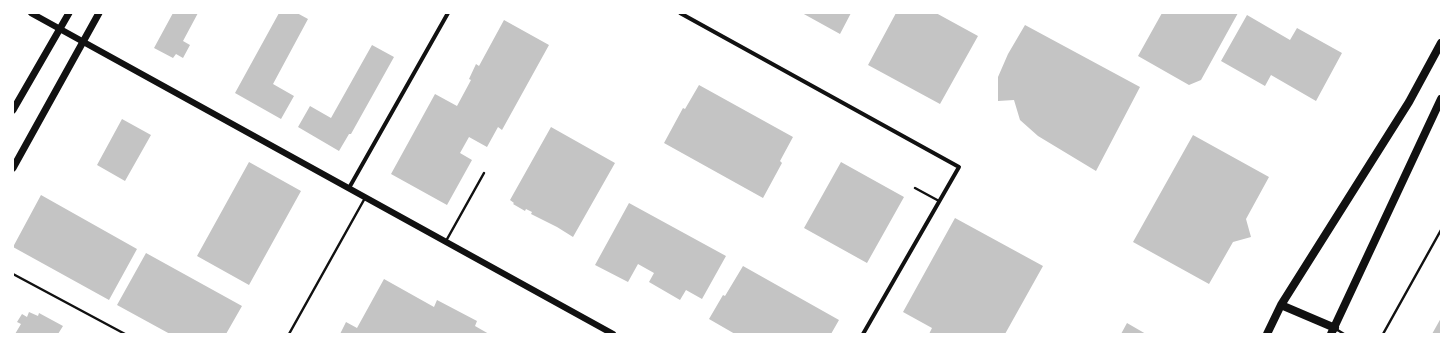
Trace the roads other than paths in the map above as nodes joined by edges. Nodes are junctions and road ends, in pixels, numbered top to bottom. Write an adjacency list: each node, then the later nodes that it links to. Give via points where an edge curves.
1 (31, 13): 6 (street)
2 (69, 13): 6 (main road)
3 (99, 13): 7 (main road)
4 (448, 13): 13 (street)
5 (680, 13): 16 (street, via 959,167)
6 (59, 28): 7 (street); 10 (main road)
7 (83, 42): 11 (main road); 13 (street)
8 (1441, 43): 20 (main road, via 1409,102)
9 (1441, 98): 21 (main road)
10 (13, 110)
11 (13, 168)
12 (484, 173): 18 (lane)
13 (349, 188): 15 (street)
14 (915, 188): 16 (lane)
15 (366, 197): 18 (street); 24 (lane)
16 (939, 201): 26 (street)
17 (1441, 230): 29 (lane)
18 (446, 242): 22 (street)
19 (13, 274): 23 (lane)
20 (1280, 305): 21 (main road); 27 (main road)
21 (1333, 331): 28 (lane)
22 (604, 332): 25 (street)
23 (125, 334)
24 (289, 334)
25 (613, 334)
26 (863, 334)
27 (1267, 334)
28 (1344, 334)
29 (1384, 334)

